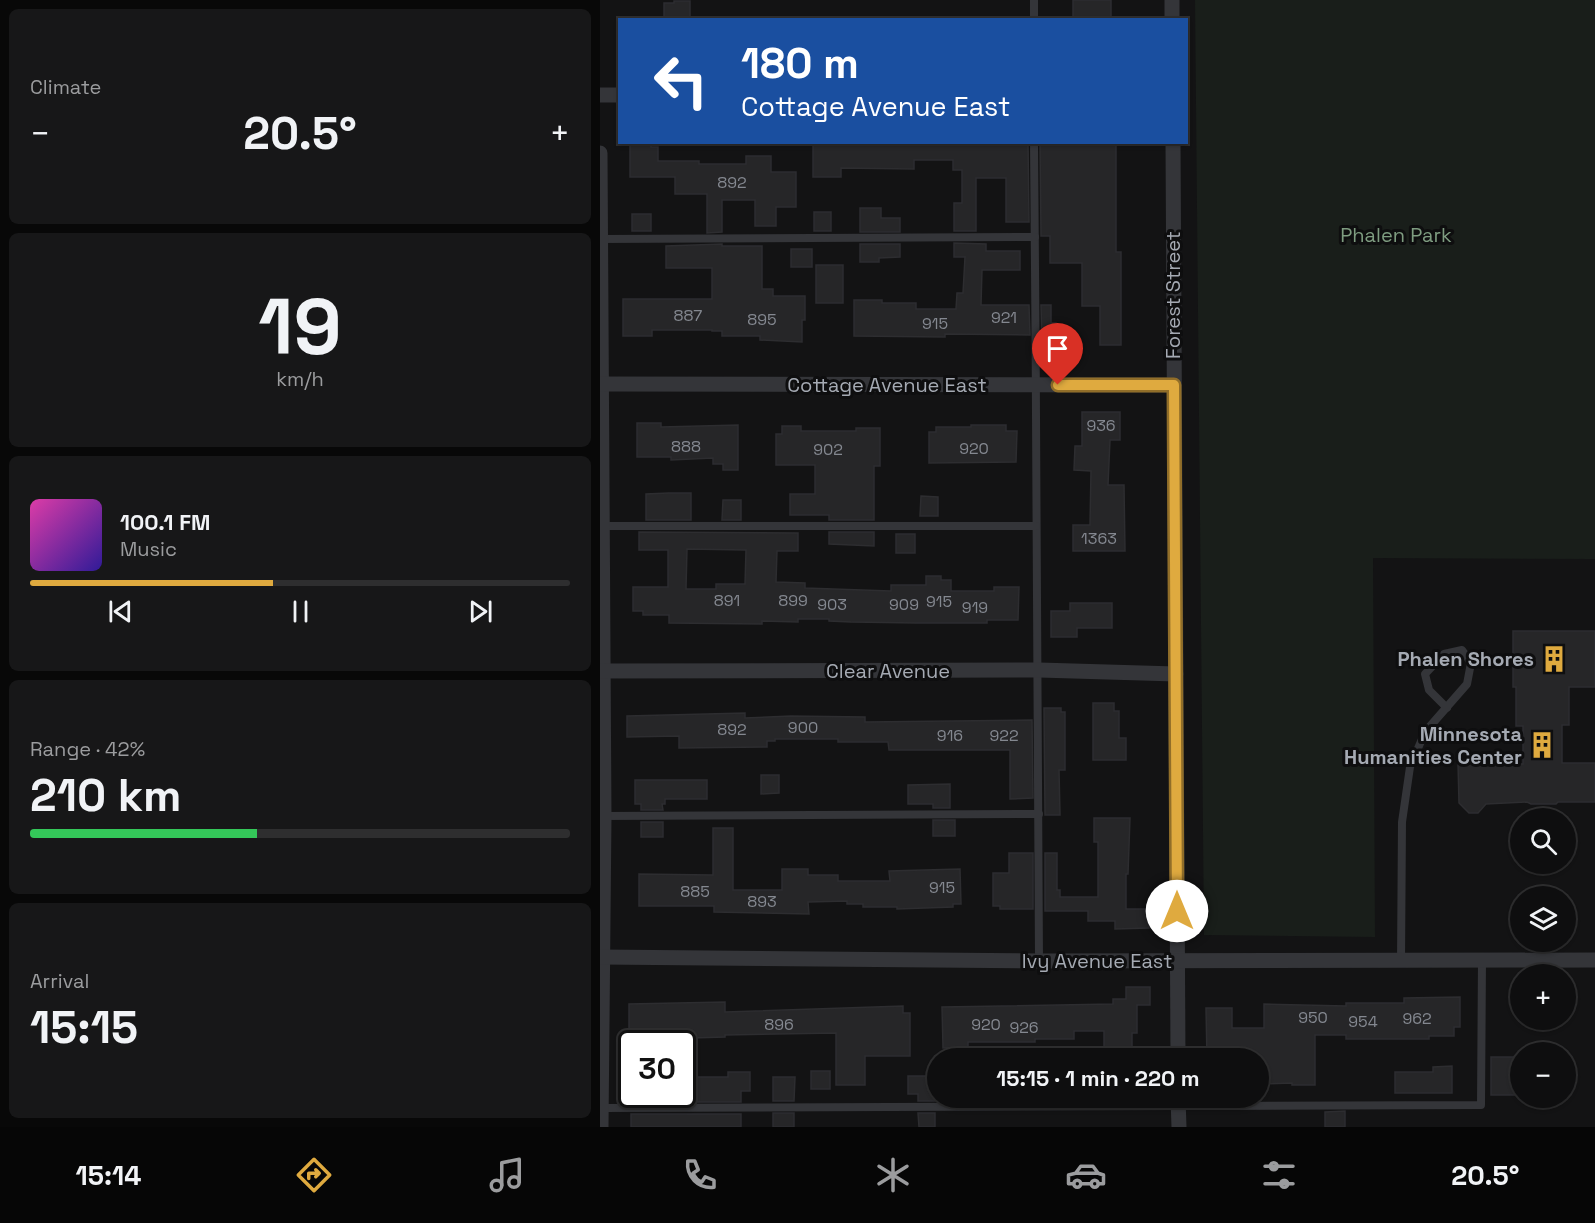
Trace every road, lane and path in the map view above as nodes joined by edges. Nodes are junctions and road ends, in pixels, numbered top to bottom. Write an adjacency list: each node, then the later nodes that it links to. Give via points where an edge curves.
1 (1034, 0): 3 (lane)
2 (1172, 0): 4 (street)
3 (1034, 18)
4 (1172, 18)
5 (600, 95): 6 (street)
6 (618, 95)
7 (1035, 144): 10 (lane)
8 (1173, 144): 14 (street, Forest Street)
9 (600, 153): 11 (street)
10 (1035, 237): 11 (lane); 13 (lane)
11 (601, 239): 12 (street)
12 (601, 384): 13 (street, Cottage Avenue East); 15 (street)
13 (1036, 385): 14 (street, Cottage Avenue East); 16 (lane)
14 (1174, 385): 19 (street, Forest Street)
15 (601, 526): 16 (lane); 18 (street)
16 (1036, 526): 17 (lane)
17 (1039, 670): 18 (street, Clear Avenue); 19 (street, Clear Avenue); 21 (lane)
18 (602, 671): 22 (street)
19 (1176, 674): 27 (street, Forest Street)
20 (1447, 708): 20 (lane, via 1467,684 1471,663 1462,650 1444,654 1425,674 1429,690); 28 (lane, via 1425,732 1410,767 1402,822)
21 (1039, 814): 22 (lane); 26 (lane)
22 (602, 816): 23 (street)
23 (602, 957): 26 (street, Ivy Avenue East); 32 (street)
24 (1482, 960): 25 (street, Ivy Avenue East); 28 (street, Ivy Avenue East); 30 (lane, via 1481,1106)
25 (1595, 960)
26 (1039, 961): 27 (street, Ivy Avenue East)
27 (1178, 961): 28 (street, Ivy Avenue East); 29 (street, Forest Street)
28 (1401, 961)
29 (1178, 1048)
30 (1269, 1103)
31 (927, 1105): 32 (lane)
32 (601, 1108): 34 (street)
33 (1178, 1108): 35 (street)
34 (601, 1127)
35 (1179, 1127)

